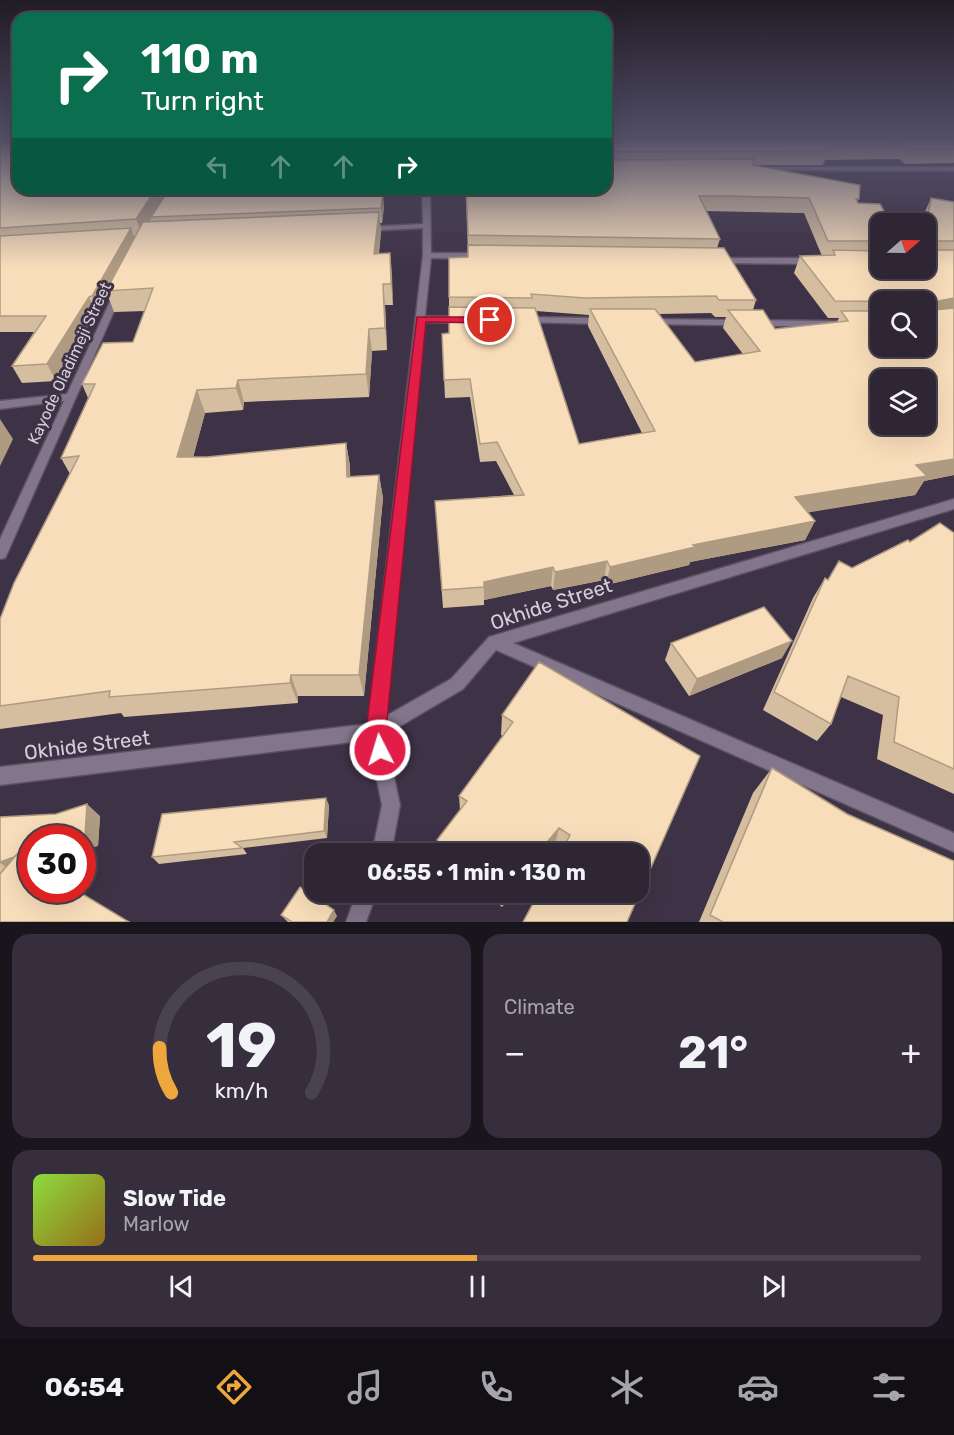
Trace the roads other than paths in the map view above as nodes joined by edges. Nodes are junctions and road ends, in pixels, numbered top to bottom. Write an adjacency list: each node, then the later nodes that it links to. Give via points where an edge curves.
1 (426, 195): 2 (street)
2 (425, 226): 3 (street); 4 (street)
3 (354, 229)
4 (428, 255): 5 (street); 9 (street)
5 (496, 256)
6 (704, 261): 7 (street)
7 (822, 261)
8 (124, 280): 15 (street, Kayode Oladimeji Street)
9 (421, 319): 10 (street); 20 (street)
10 (480, 320)
11 (515, 320): 12 (street)
12 (609, 321)
13 (645, 322): 14 (street)
14 (845, 324)
15 (69, 397): 16 (street); 18 (street, Kayode Oladimeji Street)
16 (0, 405)
17 (954, 504): 19 (street, Okhide Street)
18 (0, 554)
19 (494, 642): 20 (street, Okhide Street, via 458,684); 23 (street)
20 (376, 731): 21 (street, Okhide Street); 22 (street, via 391,805)
21 (0, 776)
22 (383, 843)
23 (954, 843)
24 (363, 903): 25 (street)
25 (356, 922)

